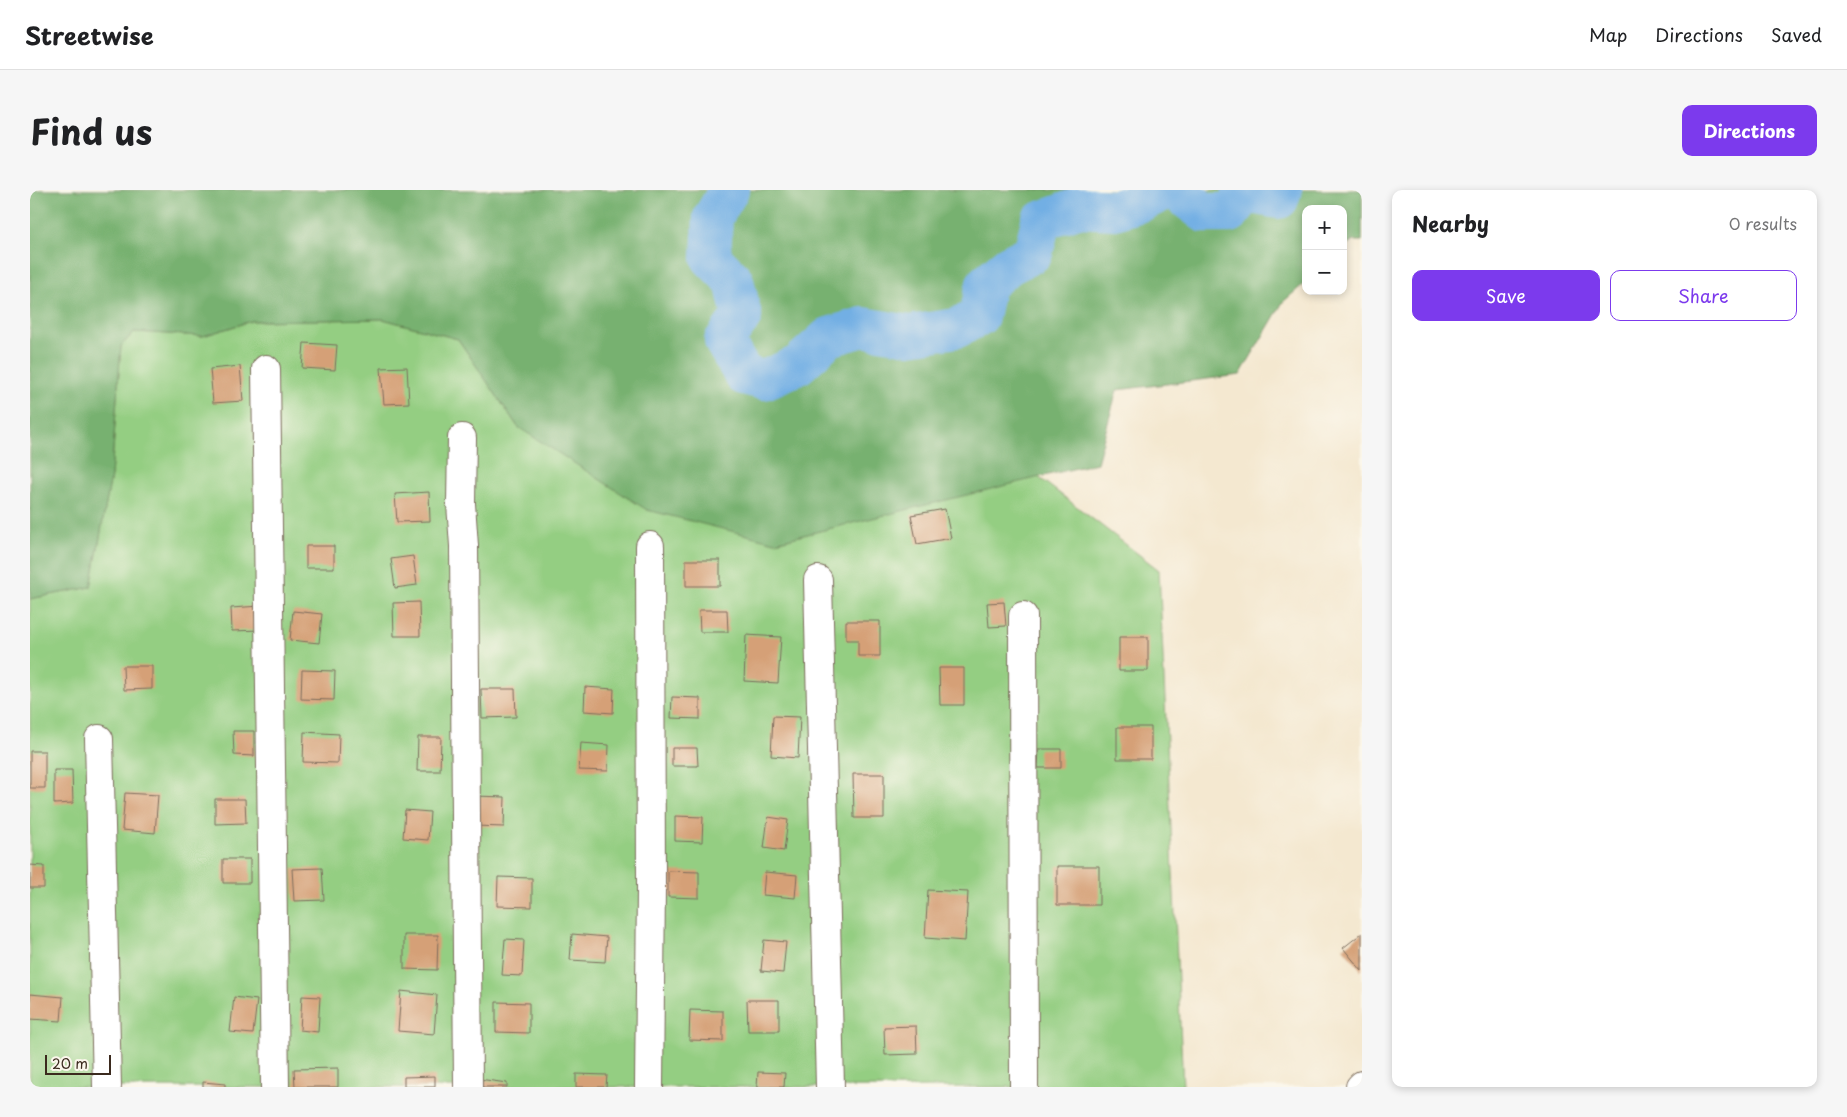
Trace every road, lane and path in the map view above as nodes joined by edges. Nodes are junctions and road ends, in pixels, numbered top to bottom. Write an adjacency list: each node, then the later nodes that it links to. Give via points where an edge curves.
1 (266, 369): 8 (street)
2 (462, 438): 9 (street)
3 (650, 546): 10 (street)
4 (818, 580): 11 (street)
5 (1023, 616): 12 (street)
6 (99, 740): 7 (street)
7 (107, 1087)
8 (275, 1087)
9 (468, 1087)
10 (649, 1087)
11 (830, 1087)
12 (1024, 1087)

